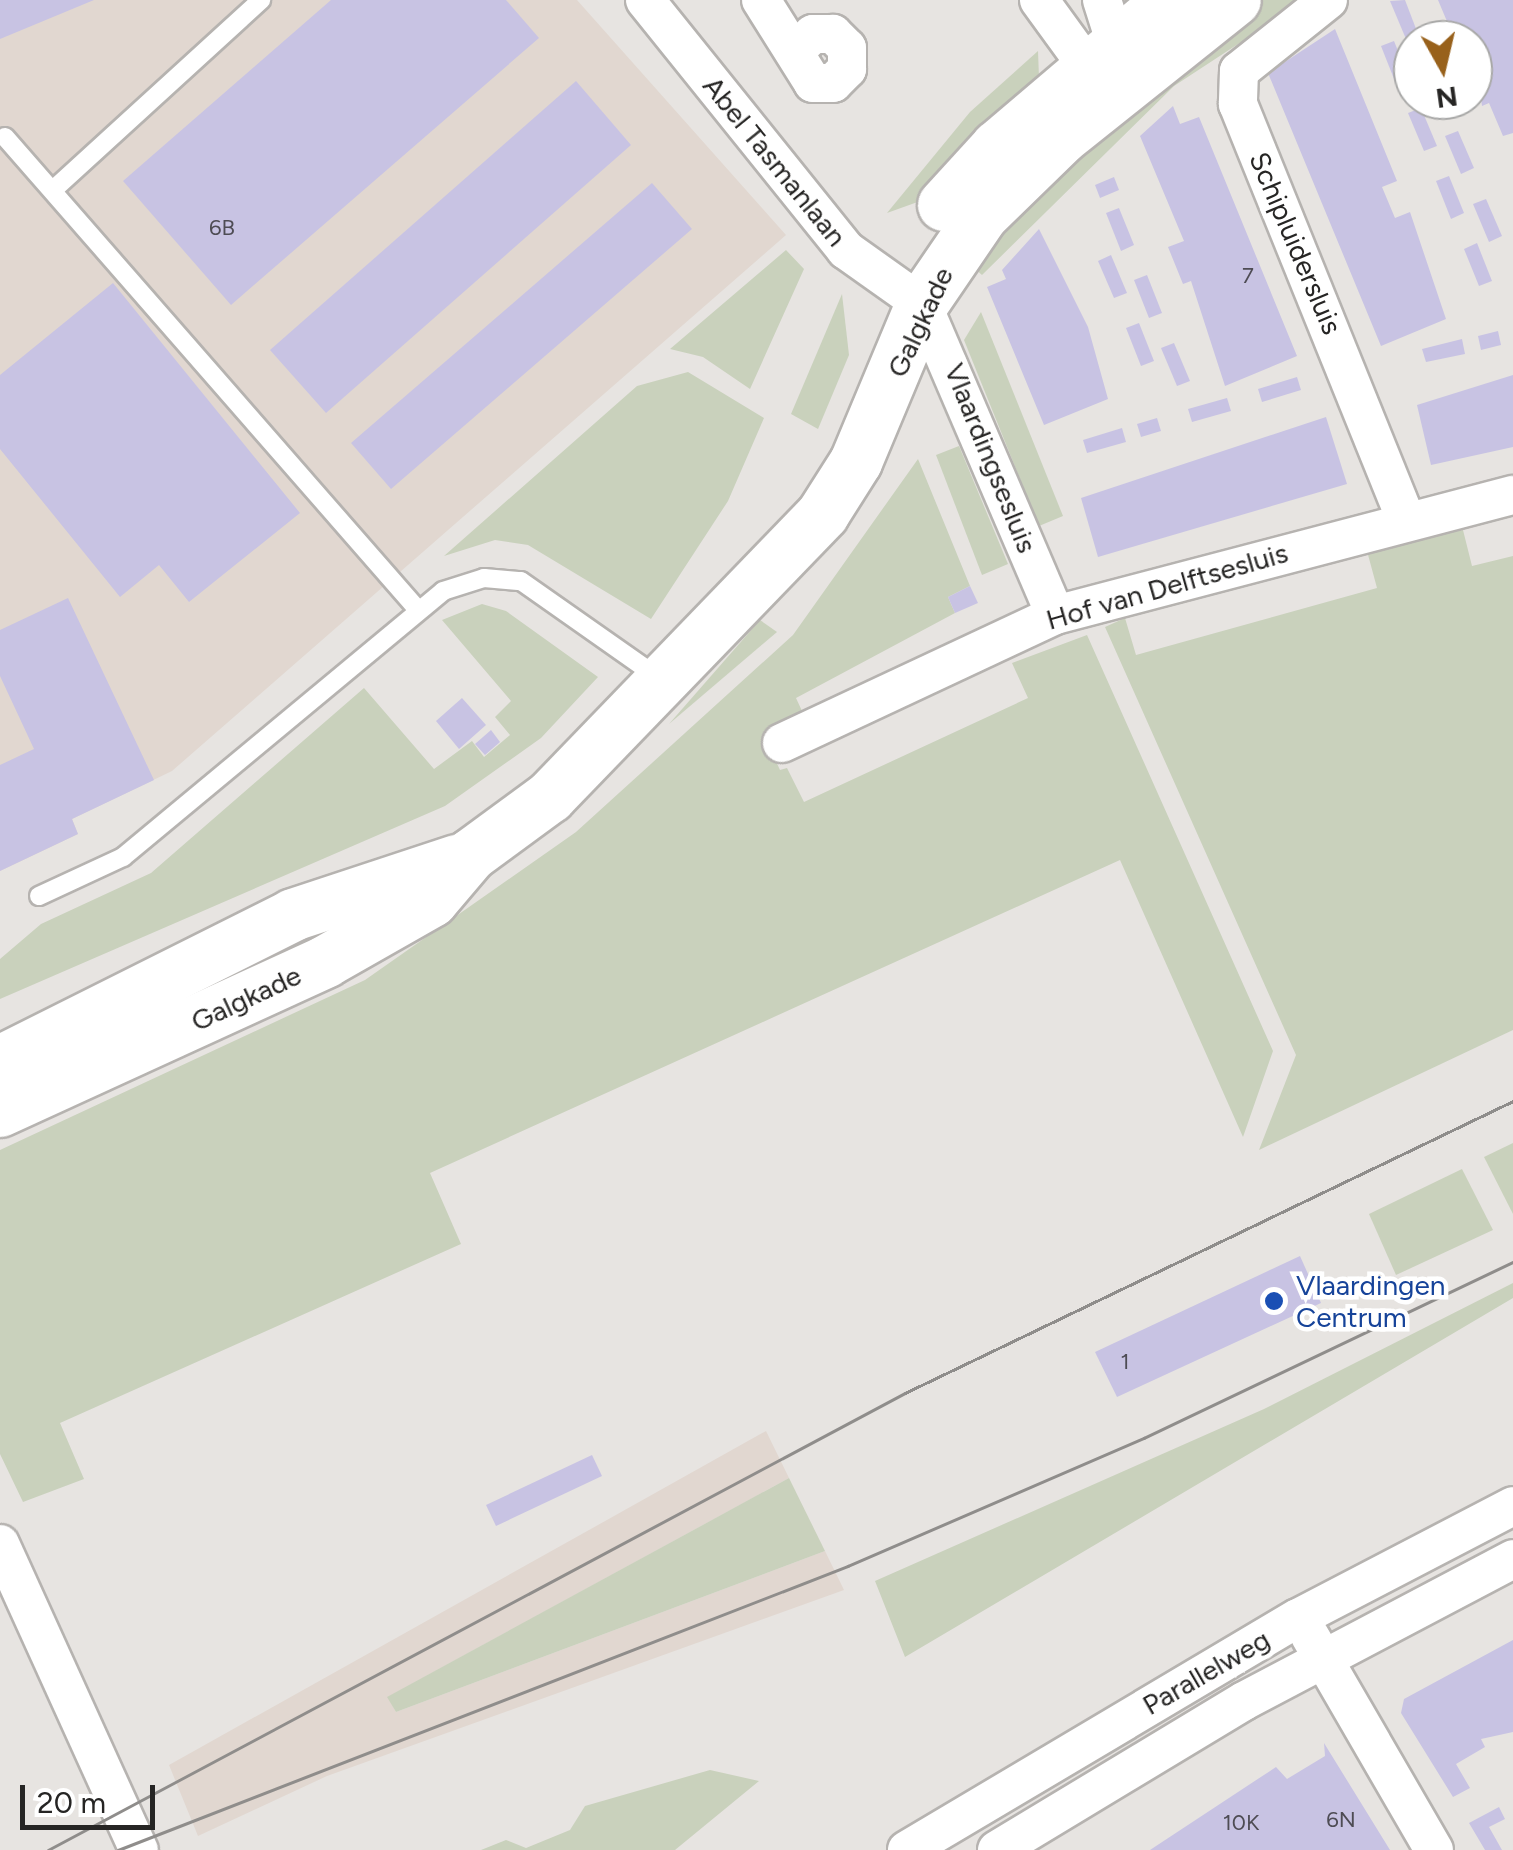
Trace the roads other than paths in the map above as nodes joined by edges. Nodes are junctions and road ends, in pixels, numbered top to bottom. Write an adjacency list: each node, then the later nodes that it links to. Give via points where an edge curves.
1 (261, 0): 11 (lane)
2 (645, 0): 12 (street, Abel Tasmanlaan, via 803,202 846,250)
3 (760, 0): 9 (street)
4 (1039, 0): 8 (street)
5 (1170, 0): 8 (main road)
6 (1235, 0): 8 (main road)
7 (1328, 0): 14 (street, Schipluidersluis, via 1240,71 1238,104)
8 (1109, 47): 12 (main road, Galgkade, via 982,216)
9 (798, 48)
10 (5, 137): 11 (lane)
11 (53, 190): 15 (lane)
12 (909, 295): 16 (street, Vlaardingsesluis); 17 (main road, Galgkade, via 856,462 823,514 787,543)
13 (1513, 495): 14 (street, Hof van Delftsesluis)
14 (1406, 520): 16 (street, Hof van Delftsesluis)
15 (419, 612): 17 (lane, via 442,591 484,578 521,581); 20 (lane, via 122,858)
16 (1055, 615): 18 (street, Hof van Delftsesluis)
17 (668, 685): 19 (main road, Galgkade, via 550,797)
18 (782, 744)
19 (471, 856): 21 (main road, Galgkade, via 293,916); 22 (main road, Galgkade, via 432,901 325,962)
20 (39, 896)
21 (0, 1062)
22 (0, 1111)
23 (1513, 1506): 26 (street, Parallelweg)
24 (0, 1544): 28 (street)
25 (1513, 1558): 27 (street, Parallelweg)
26 (1298, 1618): 27 (street); 29 (street, Parallelweg)
27 (1323, 1658): 30 (street, Parallelweg); 31 (street)
28 (139, 1850)
29 (907, 1850)
30 (997, 1850)
31 (1434, 1850)

